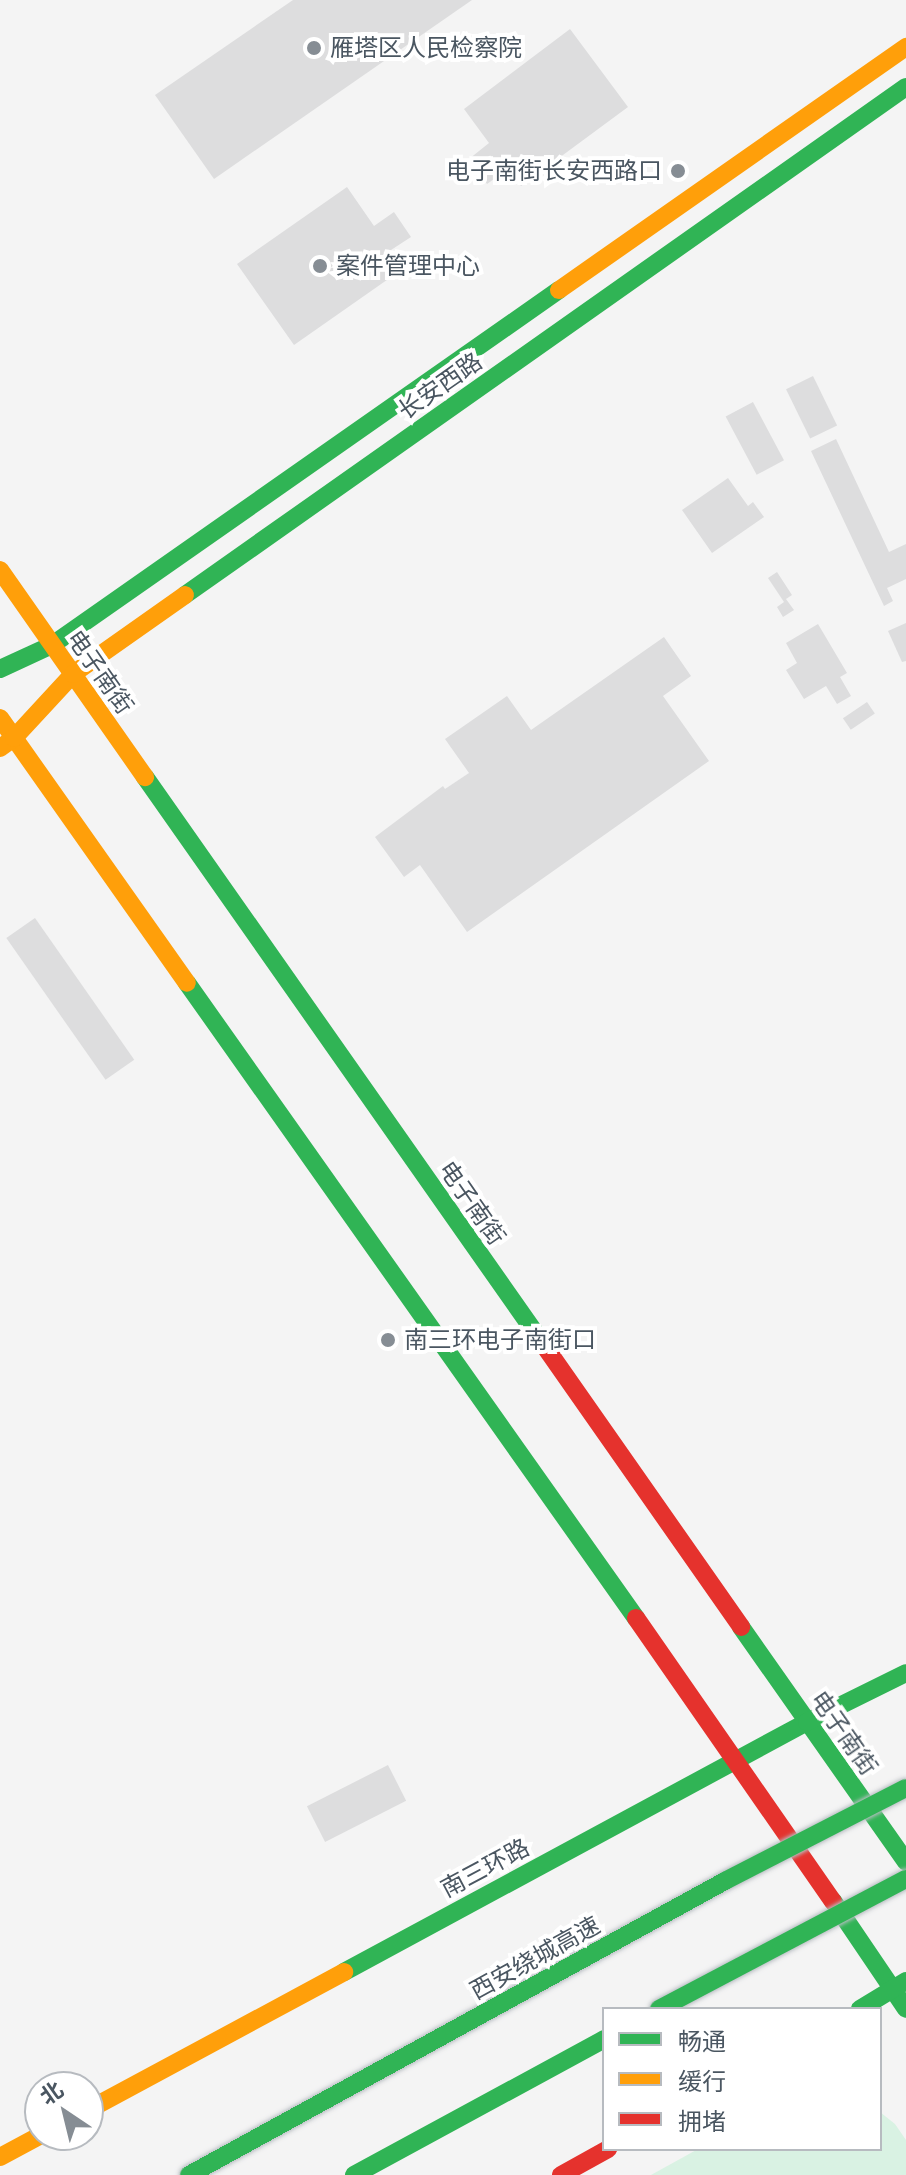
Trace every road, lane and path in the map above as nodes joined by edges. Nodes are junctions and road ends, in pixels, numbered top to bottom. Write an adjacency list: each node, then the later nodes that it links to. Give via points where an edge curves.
1 (906, 47): 4 (main road, 长安西路)
2 (906, 87): 6 (main road, 长安西路)
3 (0, 570): 4 (main road, 电子南街)
4 (52, 645): 5 (main road, 长安西路); 6 (main road, 电子南街)
5 (0, 669)
6 (73, 674): 8 (main road, 长安西路); 10 (main road, 电子南街)
7 (0, 718): 8 (main road)
8 (7, 743): 11 (main road)
9 (906, 1673): 10 (main road, 南三环路)
10 (807, 1722): 11 (main road, 南三环路); 13 (main road, 电子南街)
11 (736, 1760): 15 (main road); 20 (main road, 南三环路)
12 (906, 1788): 24 (main road, 西安绕城高速, bridge, via 725,1881)
13 (906, 1862)
14 (906, 1879): 16 (main road, bridge)
15 (900, 1986): 17 (main road); 18 (main road)
16 (663, 2007)
17 (863, 2007)
18 (906, 2009)
19 (602, 2040): 25 (main road)
20 (104, 2101)
21 (24, 2144): 23 (main road)
22 (604, 2151): 26 (main road)
23 (0, 2157)
24 (189, 2175)
25 (354, 2175)
26 (561, 2175)

